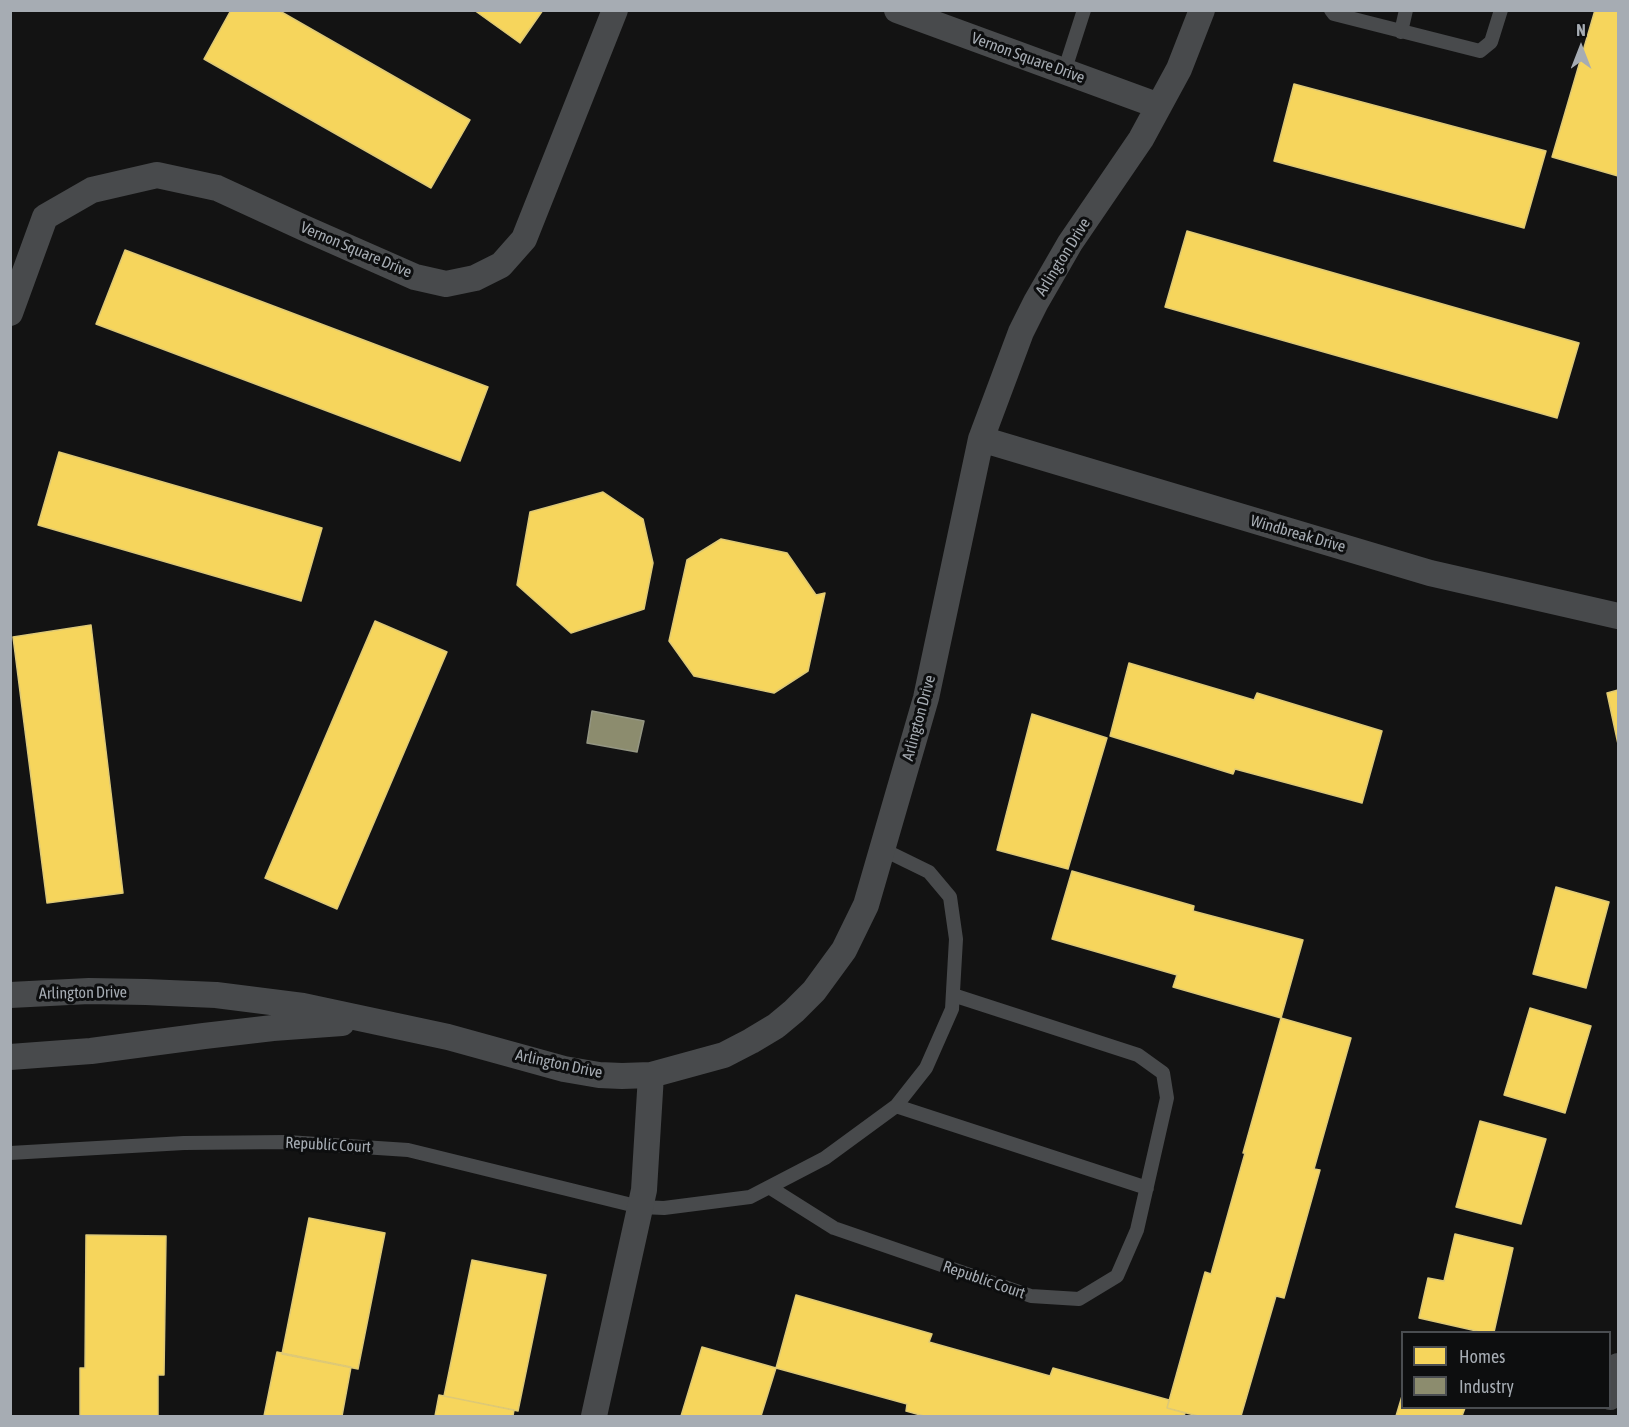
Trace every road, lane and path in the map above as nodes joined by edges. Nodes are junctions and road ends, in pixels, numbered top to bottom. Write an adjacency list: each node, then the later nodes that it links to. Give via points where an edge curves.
1 (615, 10): 11 (street, Vernon Square Drive, via 524,239 501,265 475,278 446,284 415,277 217,188 157,175 92,190 45,217)
2 (897, 10): 9 (street, Vernon Square Drive)
3 (1084, 10): 9 (lane)
4 (1202, 10): 10 (street, Arlington Drive, via 1179,69)
5 (1331, 10): 8 (lane)
6 (1406, 10): 8 (lane)
7 (1501, 10): 8 (lane, via 1491,42 1480,51)
8 (1401, 32)
9 (1064, 72): 10 (street, Vernon Square Drive)
10 (1159, 106): 12 (street, Arlington Drive, via 1036,302)
11 (10, 313)
12 (981, 439): 13 (street, Windbreak Drive, via 1430,573); 14 (street, Arlington Drive, via 927,699)
13 (1618, 616)
14 (882, 849): 16 (lane, Republic Court, via 929,872 950,897 956,939); 19 (street, Arlington Drive, via 866,905 844,950 800,1005 776,1026 724,1055)
15 (10, 995): 17 (street, Arlington Drive, via 89,991 216,995 303,1006)
16 (953, 996): 20 (lane, Republic Court, via 952,1009 926,1068); 23 (lane, Republic Court, via 1138,1055 1163,1073 1167,1098)
17 (370, 1021): 18 (street, Arlington Drive); 19 (street, Arlington Drive, via 448,1037 564,1069 599,1075)
18 (10, 1057)
19 (651, 1075): 24 (street)
20 (896, 1106): 22 (lane, Republic Court, via 825,1158); 23 (lane)
21 (10, 1153): 24 (lane, Republic Court, via 184,1143 287,1142 408,1150)
22 (769, 1187): 23 (lane, Republic Court, via 834,1228 1031,1296 1079,1299 1117,1276 1137,1230); 24 (lane, Republic Court, via 750,1197 664,1208)
23 (1147, 1188)
24 (640, 1207): 27 (street)
25 (1618, 1366): 26 (street)
26 (1611, 1393)
27 (594, 1416)

